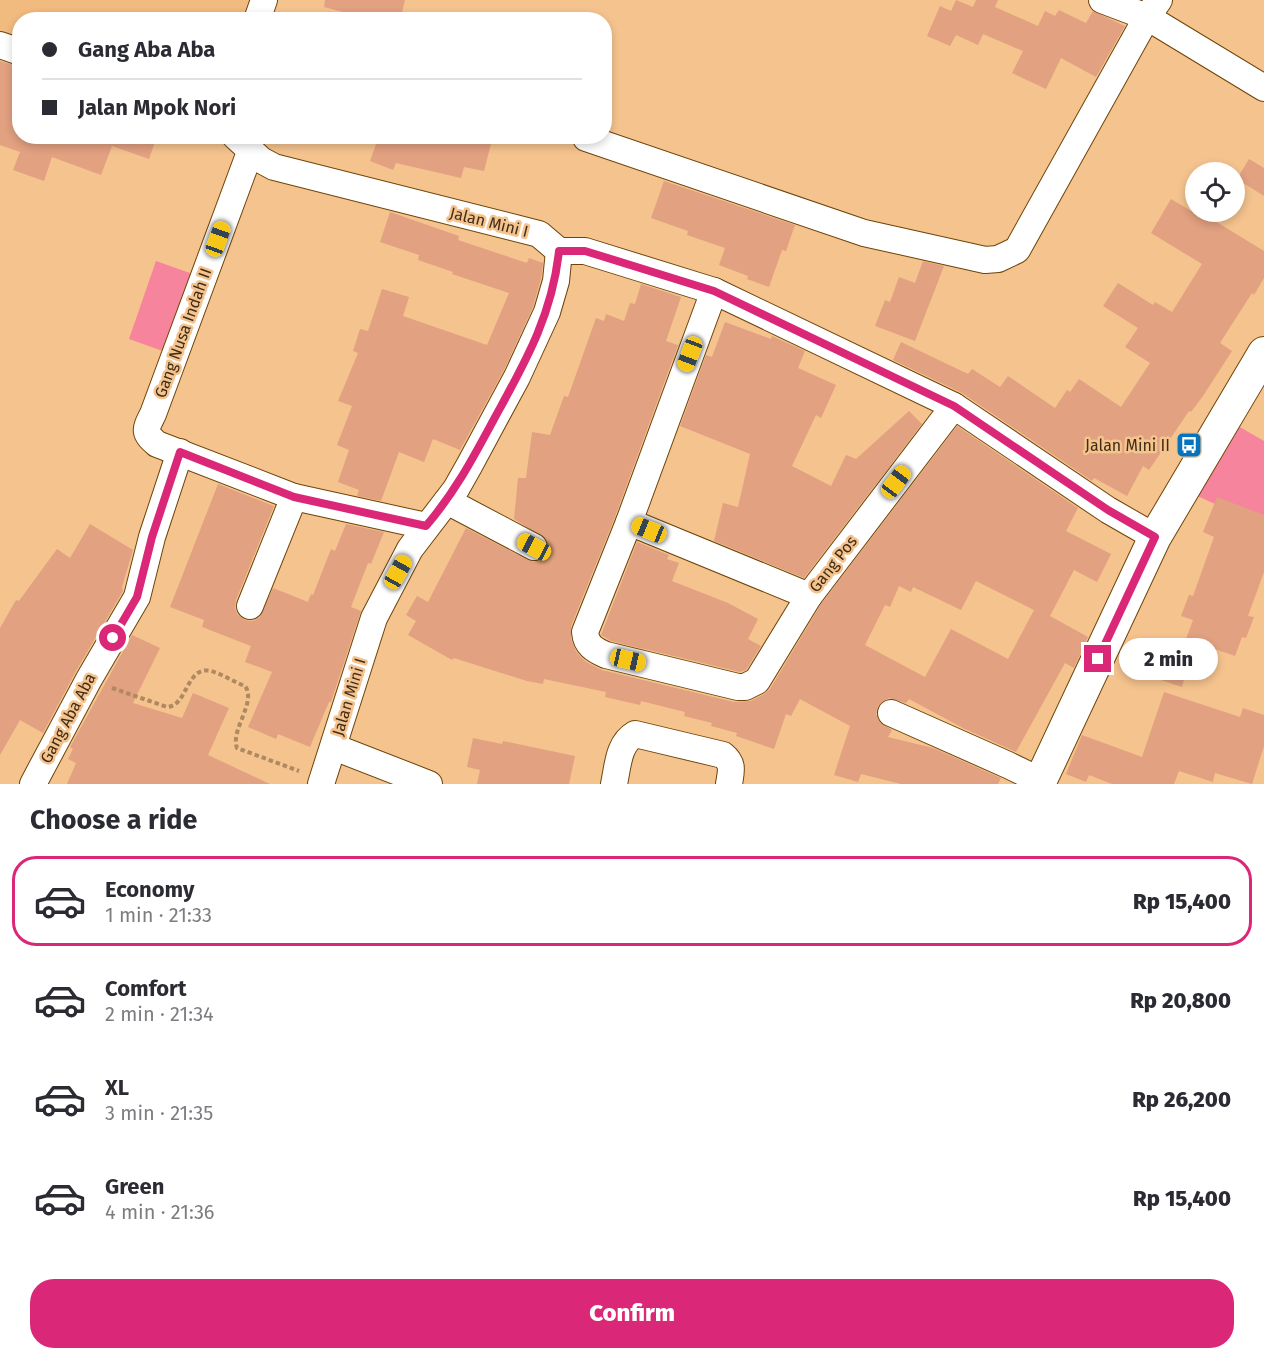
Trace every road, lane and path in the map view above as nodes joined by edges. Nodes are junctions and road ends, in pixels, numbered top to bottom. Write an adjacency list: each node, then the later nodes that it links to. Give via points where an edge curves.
1 (1102, 0): 2 (street)
2 (1151, 5): 3 (street); 4 (street); 6 (street, via 1017,250 998,259 986,260 864,233)
3 (1264, 73)
4 (1264, 88)
5 (242, 144): 7 (street, Jalan Mini I, via 261,160 289,172 539,234); 11 (street, Gang Nusa Indah II, via 146,429 147,436 157,444)
6 (604, 144)
7 (559, 251): 8 (street, via 585,251); 13 (street, Jalan Mini I, via 556,281 535,340)
8 (714, 291): 10 (street); 14 (street)
9 (1264, 353): 16 (main road)
10 (954, 406): 16 (street, via 1108,510); 18 (street, Gang Pos)
11 (180, 452): 12 (street); 20 (street, Gang Aba Aba, via 137,597)
12 (294, 497): 15 (street); 19 (street)
13 (447, 501): 15 (street, Jalan Mini I); 17 (street)
14 (629, 522): 18 (street, Gang Pos); 18 (street, via 585,632 589,645 606,655 745,687 757,681)
15 (426, 526): 22 (street, Jalan Mini I, via 374,618)
16 (1155, 537): 24 (main road)
17 (534, 547)
18 (809, 596)
19 (249, 606)
20 (89, 679): 23 (path, via 167,707 177,703 199,672 211,671 245,686 248,699 235,740 237,748); 25 (street, Gang Aba Aba)
21 (891, 713): 24 (street)
22 (334, 747): 23 (street, Jalan Mini I); 26 (street)
23 (322, 782)
24 (1040, 782)
25 (33, 784)
26 (429, 784)
27 (614, 784): 28 (street, via 622,748 635,735 723,755 732,768)
28 (729, 784)

